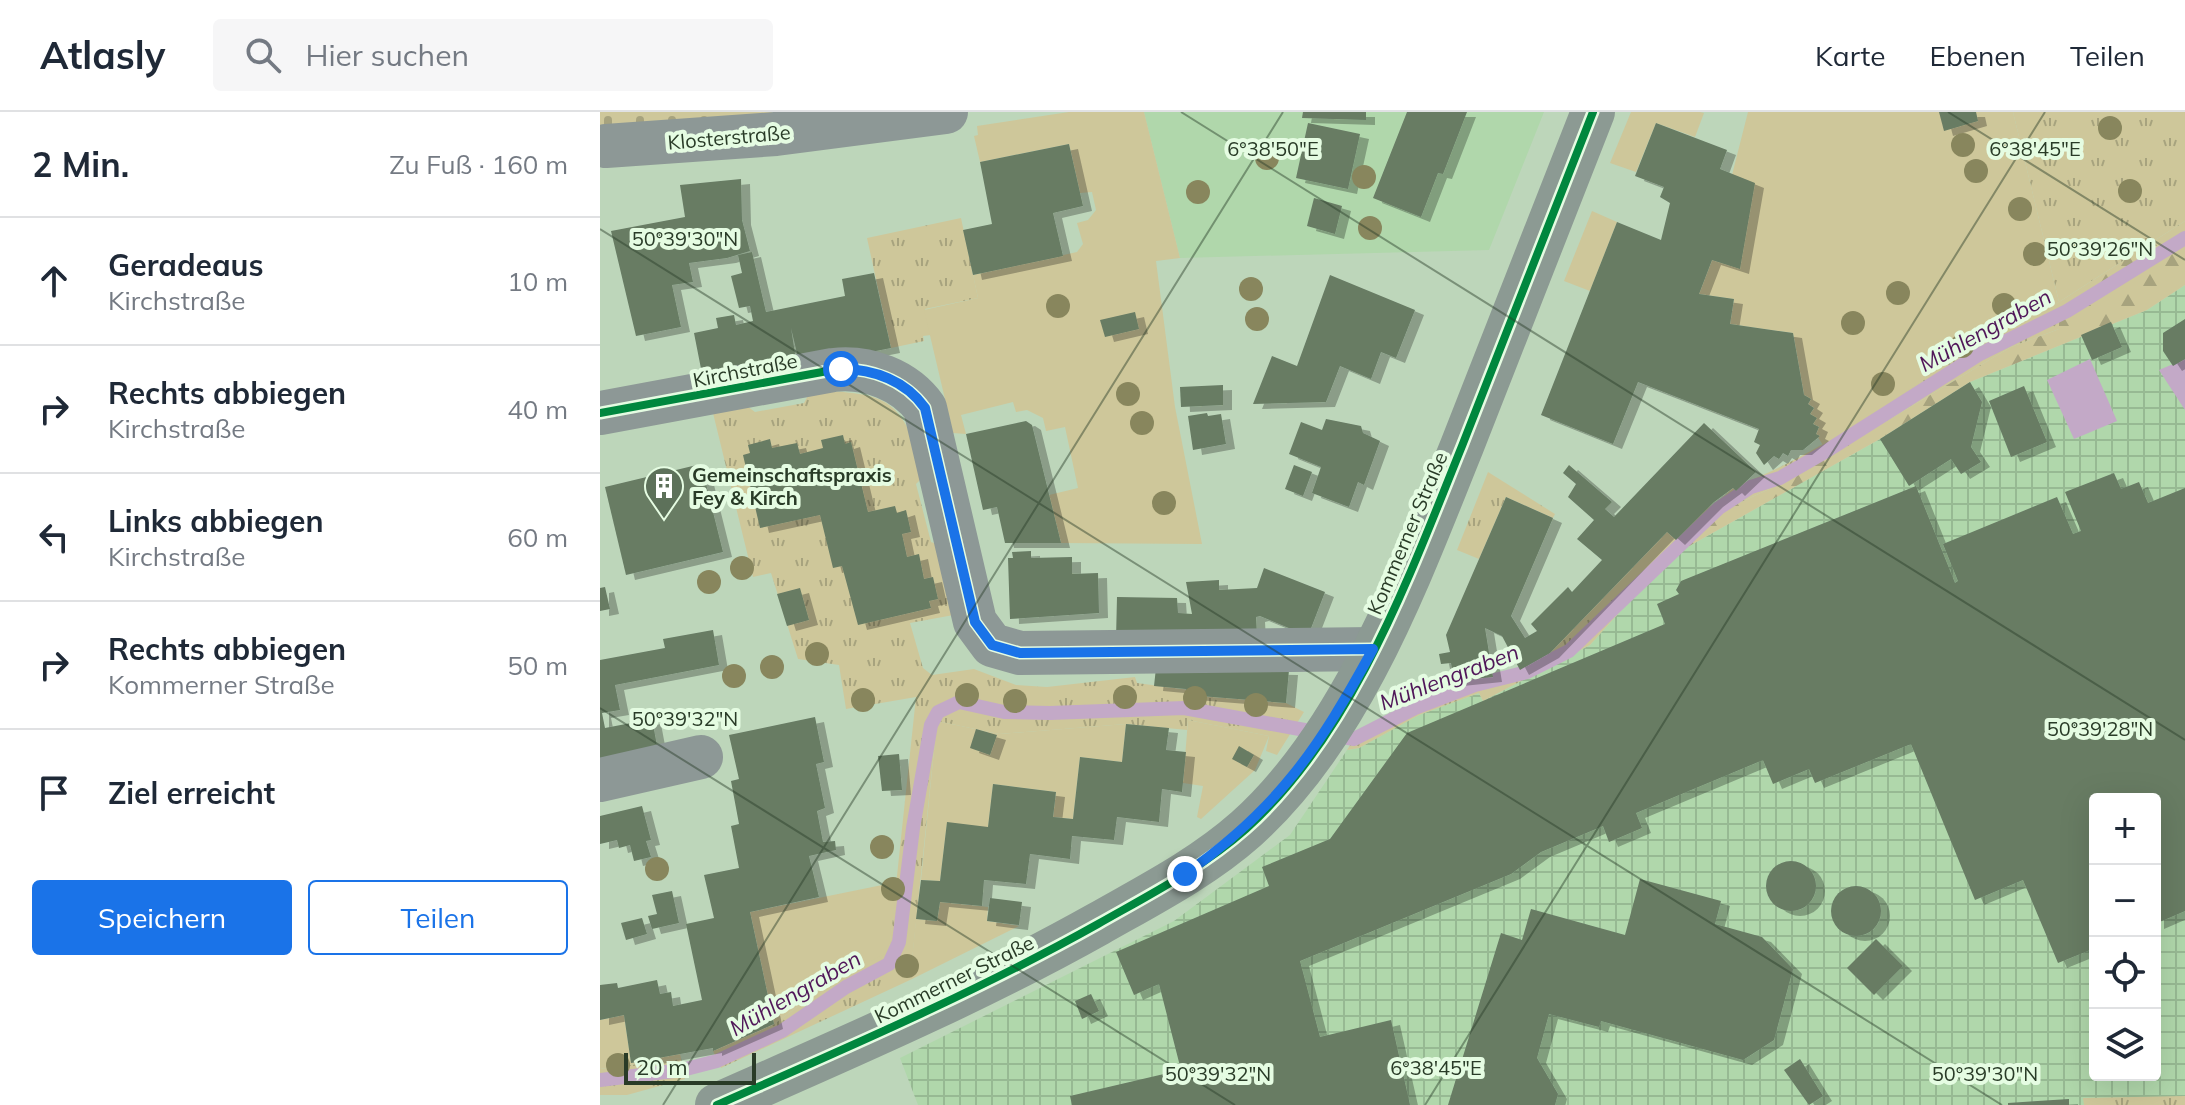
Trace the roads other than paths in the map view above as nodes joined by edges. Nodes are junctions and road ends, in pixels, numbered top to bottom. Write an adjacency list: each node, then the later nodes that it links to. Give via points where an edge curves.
1 (946, 112): 3 (street, Klosterstraße, via 776,134)
2 (1593, 112): 5 (main road, Kommerner Straße, via 1420,553)
3 (606, 146)
4 (600, 413): 5 (street, Kirchstraße, via 833,370 885,377 913,392 925,408 975,622 992,645 1020,653)
5 (1373, 649): 8 (main road, Kommerner Straße, via 1288,786 1248,827 1185,874 989,983)
6 (701, 757): 7 (street)
7 (600, 780)
8 (717, 1105)

